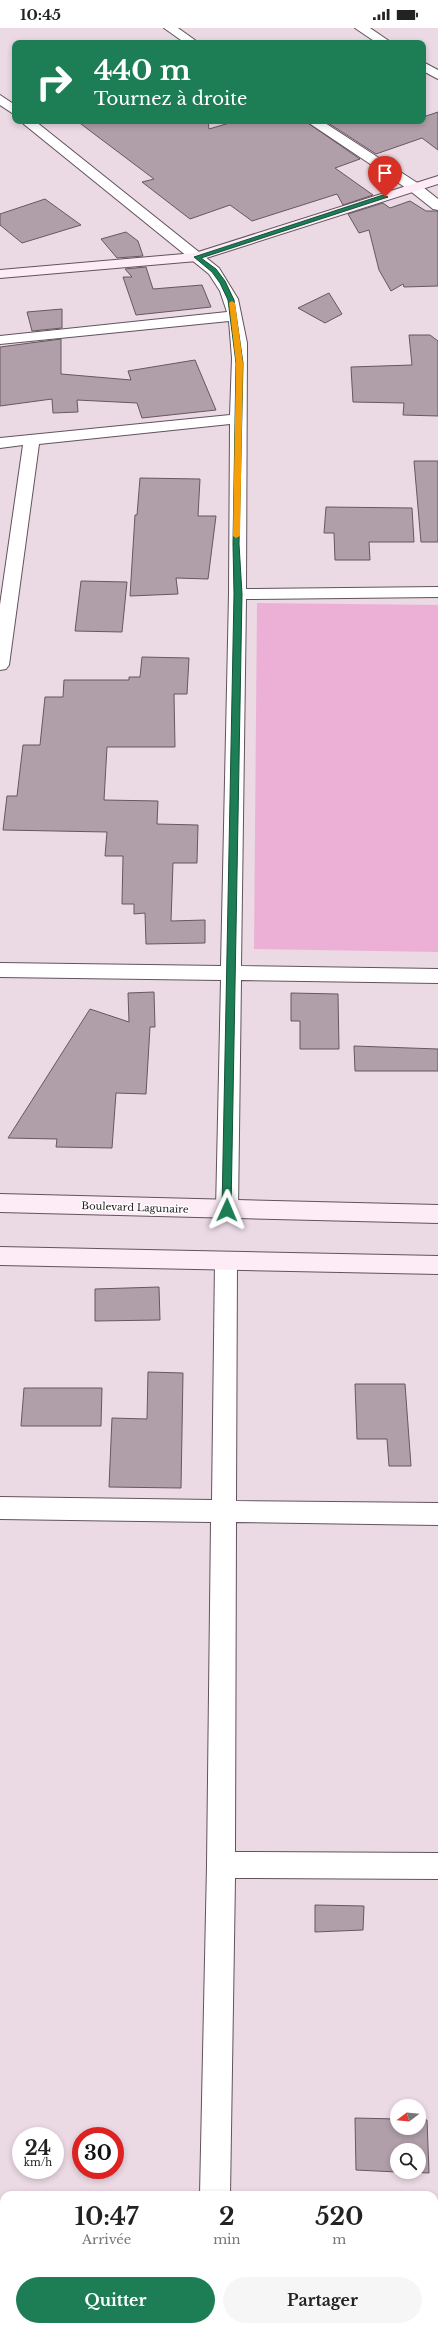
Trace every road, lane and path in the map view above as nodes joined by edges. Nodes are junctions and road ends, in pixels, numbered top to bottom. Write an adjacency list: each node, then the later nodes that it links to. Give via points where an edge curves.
1 (170, 28): 3 (street)
2 (360, 28): 4 (street)
3 (188, 40)
4 (381, 40)
5 (426, 68): 6 (street)
6 (438, 74)
7 (0, 99): 8 (street)
8 (12, 109)
9 (31, 124): 14 (street)
10 (318, 124): 12 (street)
11 (438, 180): 12 (main road)
12 (414, 187): 13 (street); 14 (main road)
13 (438, 206)
14 (197, 257): 15 (main road); 16 (street, via 223,282 231,300)
15 (0, 274)
16 (234, 316): 17 (street); 18 (street, via 240,363)
17 (0, 340)
18 (238, 419): 19 (street); 22 (street)
19 (32, 440): 20 (street); 23 (street)
20 (0, 443)
21 (438, 592): 22 (street)
22 (238, 594): 25 (street)
23 (0, 665)
24 (0, 970): 25 (street)
25 (230, 973): 26 (street); 28 (street)
26 (438, 976)
27 (0, 1203): 28 (main road, Boulevard Lagunaire)
28 (227, 1210): 29 (main road, Boulevard Lagunaire)
29 (438, 1214)
30 (0, 1256): 31 (main road)
31 (226, 1261): 32 (main road); 34 (street)
32 (438, 1265)
33 (0, 1508): 34 (street)
34 (223, 1511): 35 (street); 36 (street)
35 (438, 1514)
36 (221, 1865): 37 (street); 38 (street)
37 (438, 1866)
38 (215, 2191)

